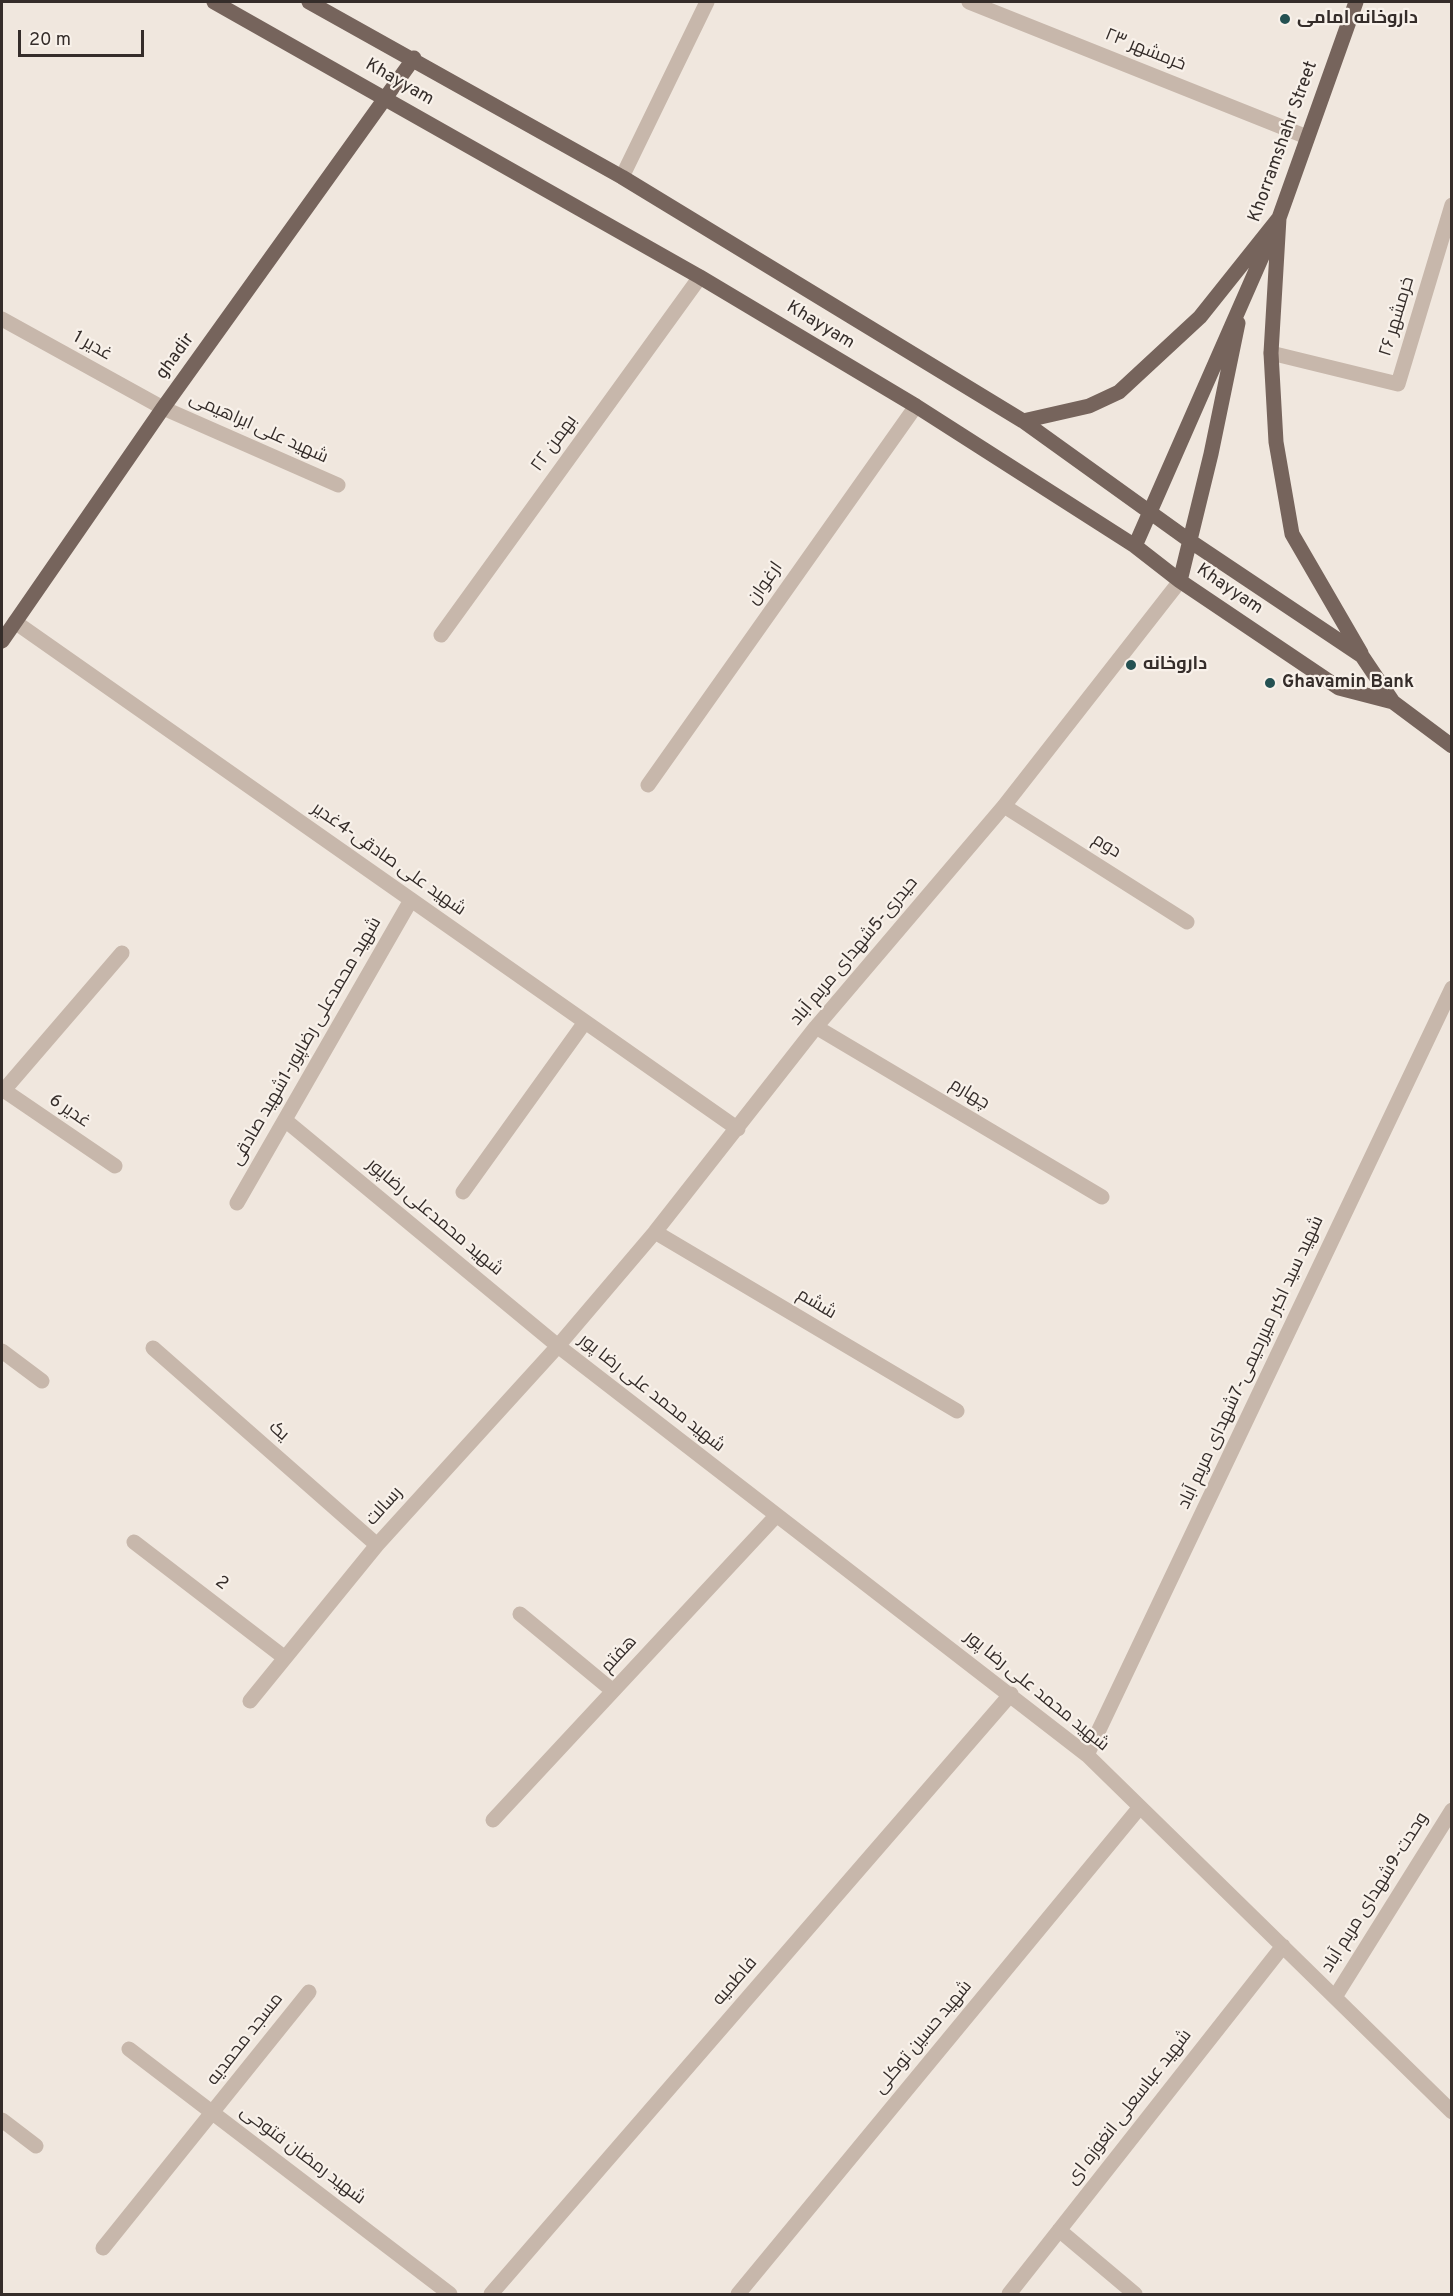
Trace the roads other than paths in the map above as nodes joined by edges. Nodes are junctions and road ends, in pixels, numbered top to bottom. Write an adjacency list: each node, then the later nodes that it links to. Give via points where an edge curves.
1 (214, 2): 7 (main road, Khayyam)
2 (309, 2): 6 (main road, Khayyam)
3 (707, 2): 9 (street)
4 (969, 2): 8 (street, خرمشهر ۲۳)
5 (1356, 2): 8 (main road, Khorramshahr Street)
6 (414, 58): 7 (main road, ghadir); 9 (main road, Khayyam)
7 (386, 99): 12 (main road, Khayyam); 17 (main road, ghadir)
8 (1307, 137): 11 (main road, Khorramshahr Street)
9 (622, 177): 18 (main road, Khayyam)
10 (1452, 205): 15 (street, خرمشهر ۲۶, via 1398,384)
11 (1279, 218): 13 (main road, Khorramshahr Street); 15 (main road); 18 (main road, via 1200,316 1119,392 1089,406)
12 (700, 277): 16 (main road, Khayyam); 25 (street, ۲۲ بهمن)
13 (1244, 293): 20 (main road, Khorramshahr Street); 21 (main road, Khorramshahr Street)
14 (2, 319): 17 (street, غدیر 1)
15 (1271, 353): 27 (main road, via 1276,442 1292,534)
16 (916, 406): 22 (main road, Khayyam); 30 (street, ارغوان)
17 (163, 408): 19 (street, شهید علی ابراهیمی); 24 (main road, ghadir)
18 (1023, 421): 20 (main road, Khayyam)
19 (338, 485)
20 (1149, 512): 21 (main road, Khayyam); 22 (main road, Khorramshahr Street)
21 (1190, 541): 23 (main road, Khorramshahr Street); 27 (main road, Khayyam)
22 (1135, 546): 23 (main road, Khayyam)
23 (1180, 581): 28 (main road, Khayyam, via 1339,687); 31 (street, حیدری-5شهدای مریم آباد)
24 (15, 622): 26 (main road, ghadir); 32 (street, شهید علی صادقی-4غدیر)
25 (441, 634)
26 (2, 641)
27 (1362, 656): 28 (main road, Khayyam)
28 (1393, 702): 29 (main road, Khayyam)
29 (1452, 746)
30 (648, 785)
31 (1004, 806): 33 (street, دوم); 37 (street, حیدری-5شهدای مریم آباد)
32 (411, 900): 36 (street, شهید علی صادقی-4غدیر); 39 (street, شهید محمدعلی رضاپور-1شهید صادقی)
33 (1187, 922)
34 (122, 953): 38 (street)
35 (1452, 988): 59 (street, شهید سید اکبر میررحیمی-7شهدای مریم آباد)
36 (585, 1022): 40 (street, شهید علی صادقی-4غدیر); 42 (street)
37 (816, 1027): 40 (street, حیدری-5شهدای مریم آباد); 43 (street, چهارم)
38 (2, 1090): 41 (street, غدیر 6)
39 (285, 1120): 44 (street, شهید محمدعلی رضاپور-1شهید صادقی); 46 (street, شهید محمدعلی رضاپور)
40 (738, 1129): 45 (street, حیدری-5شهدای مریم آباد)
41 (115, 1166)
42 (463, 1192)
43 (1102, 1197)
44 (237, 1203)
45 (655, 1232): 46 (street, حیدری-5شهدای مریم آباد); 50 (street, ششم)
46 (558, 1346): 51 (street, شهید محمد علی رضا پور); 53 (street, رسالت)
47 (153, 1348): 53 (street, یک)
48 (2, 1351): 49 (street)
49 (42, 1381)
50 (957, 1411)
51 (776, 1516): 56 (street, هفتم); 57 (street, شهید محمد علی رضا پور)
52 (134, 1542): 55 (street, 2)
53 (377, 1545): 55 (street, رسالت)
54 (520, 1614): 56 (street)
55 (285, 1658): 58 (street, رسالت)
56 (613, 1691): 62 (street, هفتم)
57 (1011, 1694): 59 (street, شهید محمد علی رضا پور); 74 (street, فاطمیه)
58 (250, 1701)
59 (1087, 1755): 60 (street, شهید محمد علی رضا پور)
60 (1140, 1807): 63 (street, شهید محمد علی رضا پور); 75 (street, شهید حسین توکلی)
61 (1452, 1810): 65 (street, وحدت-9شهدای مریم آباد)
62 (493, 1820)
63 (1283, 1946): 65 (street, شهید محمد علی رضا پور); 71 (street, شهید عباسعلی انغوزه ای)
64 (309, 1992): 68 (street, مسجد محمدیه)
65 (1335, 1997): 67 (street, شهید محمد علی رضا پور)
66 (129, 2049): 68 (street, شهید رمضان فتوحی)
67 (1452, 2112)
68 (214, 2113): 72 (street, مسجد محمدیه); 73 (street, شهید رمضان فتوحی)
69 (2, 2120): 70 (street)
70 (36, 2146)
71 (1059, 2230): 76 (street, شهید عباسعلی انغوزه ای); 77 (street)
72 (103, 2248)
73 (450, 2295)
74 (491, 2295)
75 (738, 2295)
76 (1009, 2295)
77 (1135, 2295)

